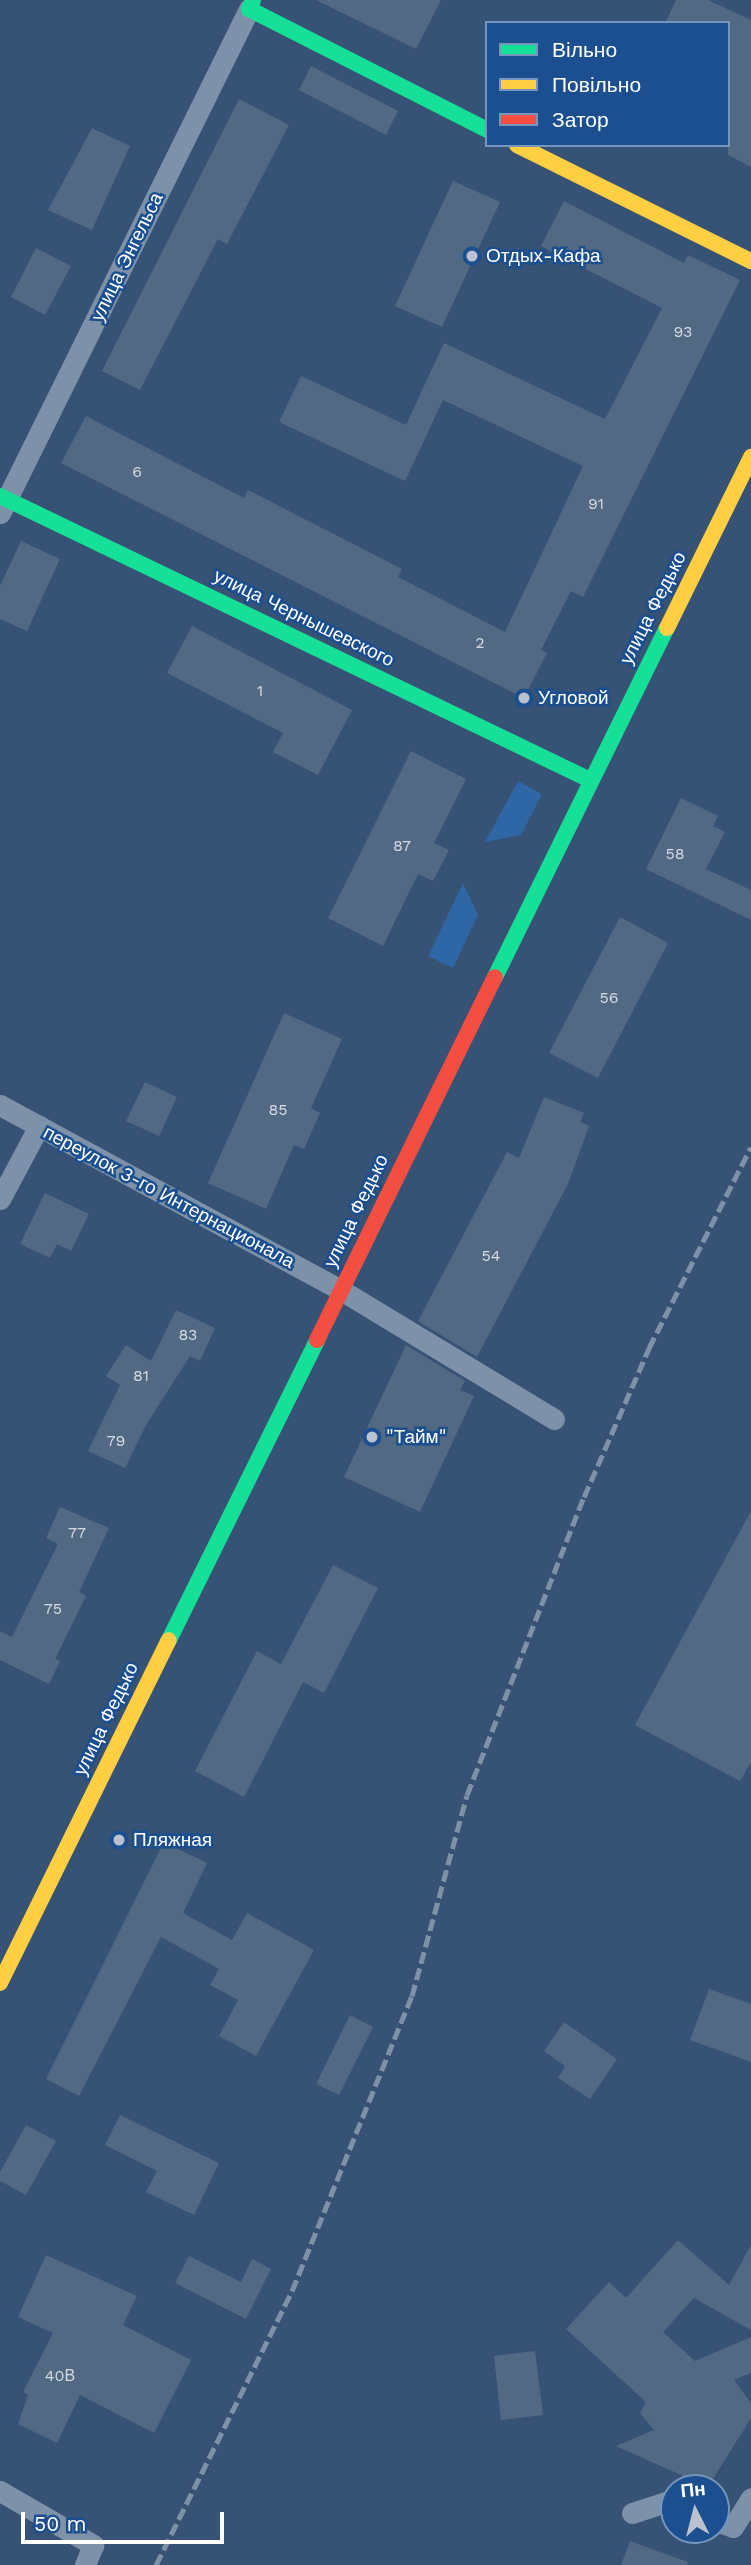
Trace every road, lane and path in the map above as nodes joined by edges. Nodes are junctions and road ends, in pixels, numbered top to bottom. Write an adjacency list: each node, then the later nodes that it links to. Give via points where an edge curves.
1 (251, 5): 2 (main road); 6 (street, улица Энгельса)
2 (485, 129)
3 (521, 147): 4 (main road)
4 (751, 261)
5 (751, 457): 7 (main road, улица Федько)
6 (2, 503): 7 (main road, улица Чернышевского)
7 (590, 780): 11 (main road, улица Федько)
8 (0, 1105): 9 (street, переулок 3-го Интернационала)
9 (39, 1126): 10 (street); 11 (street, переулок 3-го Интернационала)
10 (0, 1199)
11 (341, 1290): 12 (street, переулок 3-го Интернационала); 13 (main road, улица Федько)
12 (554, 1419)
13 (0, 1983)
14 (0, 2491): 19 (street, via 93,2545)
15 (751, 2498): 18 (street)
16 (660, 2504): 17 (street)
17 (632, 2513)
18 (730, 2526)
19 (85, 2565)

